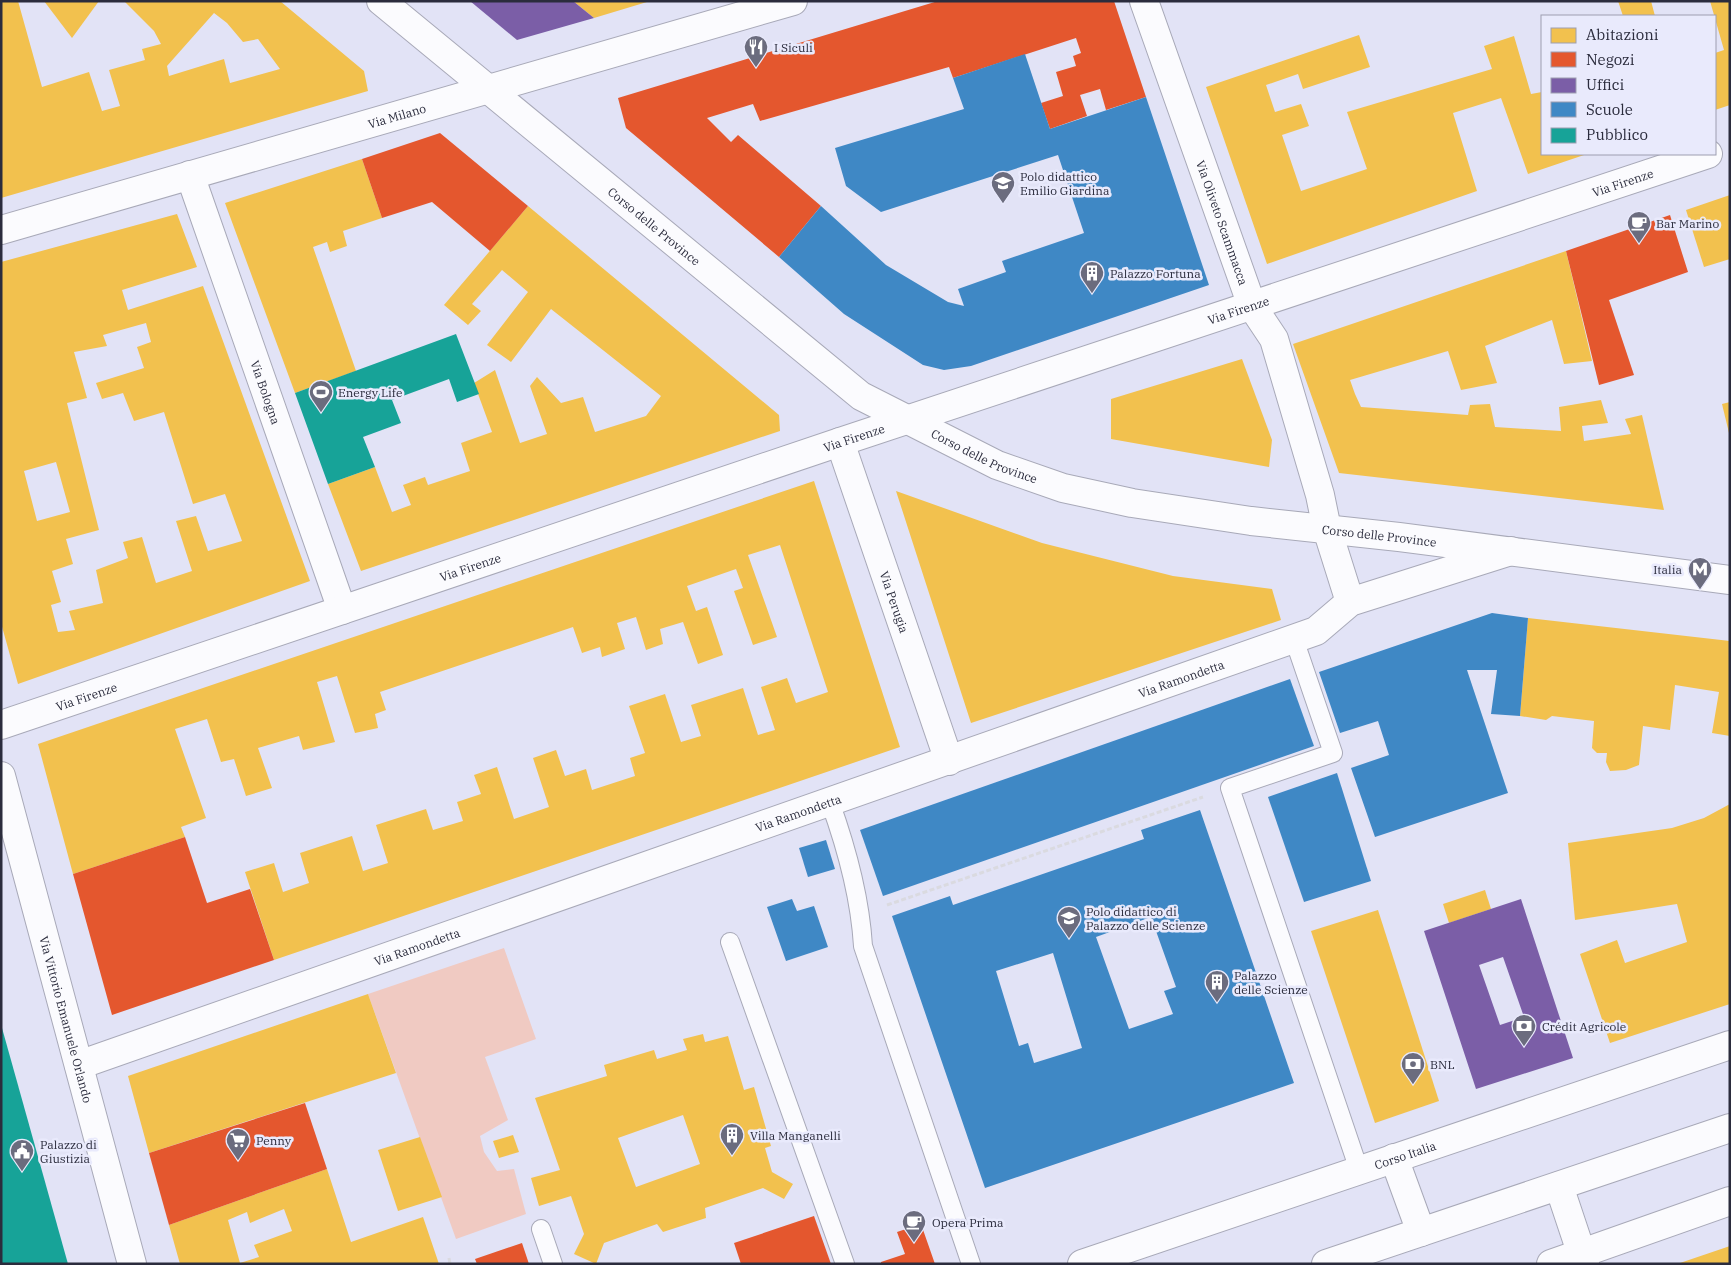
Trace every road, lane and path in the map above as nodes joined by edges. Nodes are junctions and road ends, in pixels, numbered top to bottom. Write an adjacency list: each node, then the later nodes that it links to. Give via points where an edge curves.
1 (381, 1): 4 (street, Corso delle Province)
2 (793, 1): 4 (street, Via Milano)
3 (1144, 1): 10 (street, Via Oliveto Scammacca)
4 (487, 88): 8 (street, Via Milano); 11 (street, Corso delle Province, via 861,396)
5 (1730, 147): 6 (street)
6 (1716, 152)
7 (1705, 155): 10 (street, Via Firenze)
8 (190, 175): 9 (street, Via Milano); 17 (street, Via Bologna)
9 (1, 230)
10 (1252, 306): 11 (street, Via Firenze); 13 (street, Via Oliveto Scammacca, via 1274,339)
11 (908, 420): 12 (street, Via Firenze); 13 (street, Corso delle Province, via 997,465 1063,488 1132,503)
12 (840, 442): 17 (street, Via Firenze); 20 (street, Via Perugia)
13 (1327, 529): 14 (street, Corso delle Province); 16 (street, Via Oliveto Scammacca)
14 (1511, 551): 15 (street, Corso delle Province); 16 (street, Via Ramondetta)
15 (1730, 580)
16 (1350, 602): 18 (street, Via Ramondetta, via 1316,631)
17 (342, 610): 19 (street, Via Firenze)
18 (1294, 639): 20 (street, Via Ramondetta); 22 (lane, via 1333,753)
19 (1, 725)
20 (949, 761): 23 (street, Via Ramondetta)
21 (1, 776): 27 (street, Via Vittorio Emanuele Orlando)
22 (1230, 788): 24 (path); 30 (lane)
23 (830, 802): 24 (lane, via 842,835); 27 (street, Via Ramondetta)
24 (861, 914): 41 (lane, via 863,946)
25 (730, 942): 40 (lane)
26 (1730, 1045): 29 (street, Corso Italia)
27 (79, 1065): 37 (street, Via Vittorio Emanuele Orlando)
28 (1730, 1128): 31 (street)
29 (1394, 1158): 30 (street, Corso Italia); 34 (street)
30 (1359, 1170): 42 (street, Corso Italia)
31 (1559, 1186): 34 (street); 36 (street)
32 (1730, 1202): 36 (street)
33 (541, 1229): 39 (lane)
34 (1421, 1232): 43 (street)
35 (449, 1258): 38 (path)
36 (1584, 1259): 44 (street)
37 (132, 1264)
38 (450, 1264)
39 (553, 1264)
40 (845, 1264)
41 (971, 1264)
42 (1082, 1264)
43 (1326, 1264)
44 (1551, 1264)

